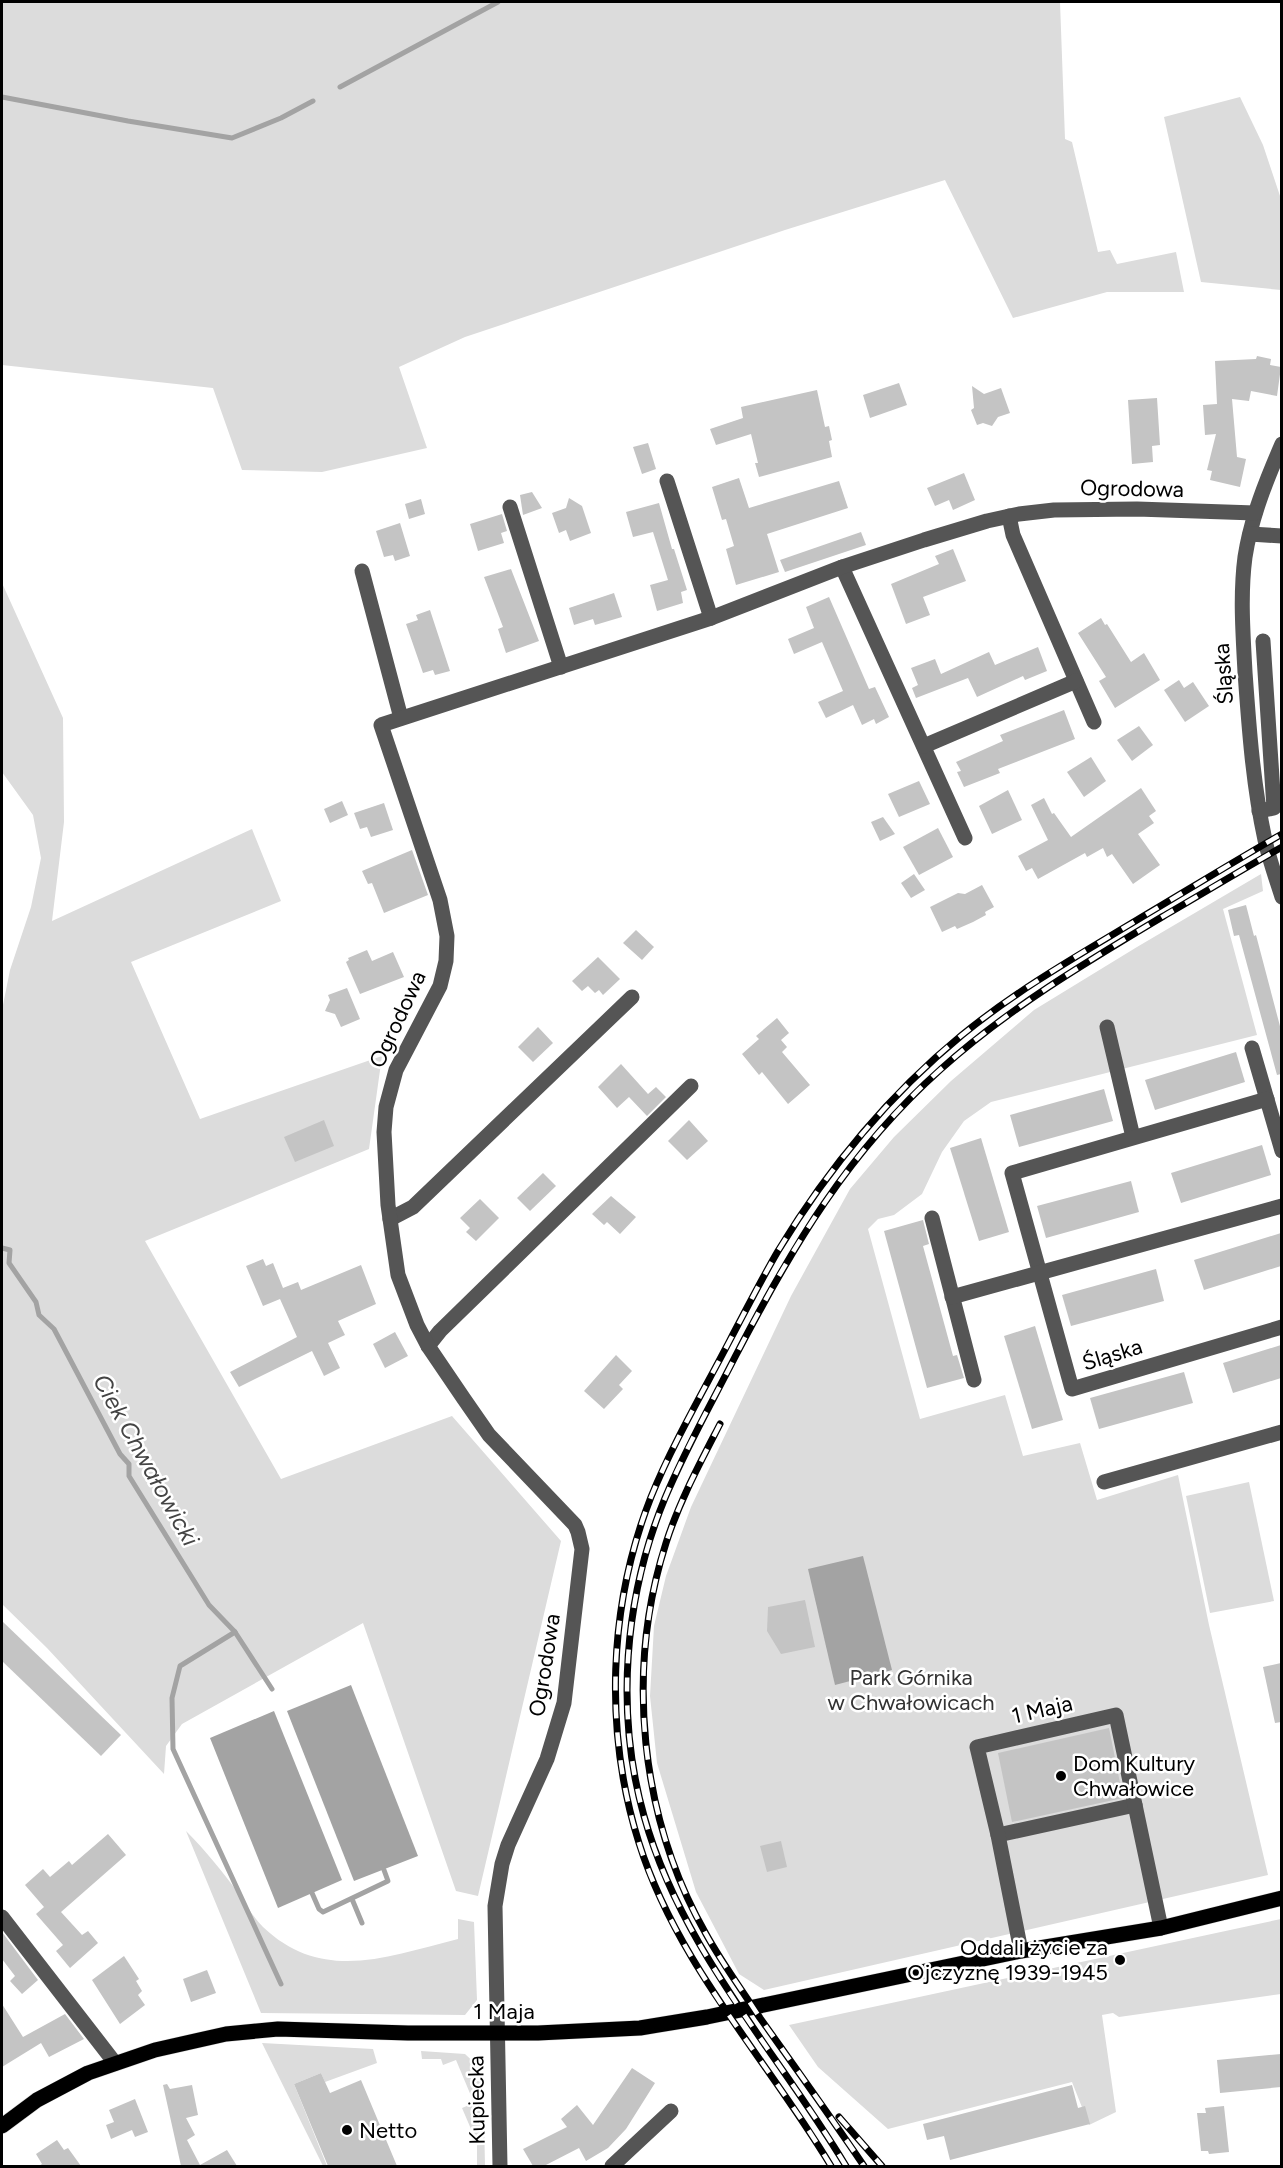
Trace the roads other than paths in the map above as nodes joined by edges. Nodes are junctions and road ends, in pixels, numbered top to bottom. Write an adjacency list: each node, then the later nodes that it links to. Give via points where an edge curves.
1 (1281, 444): 4 (street, Śląska)
2 (667, 481): 10 (street)
3 (510, 507): 12 (street)
4 (1255, 513): 5 (street, Ogrodowa, via 1080,509); 6 (street, Śląska)
5 (1009, 516): 8 (street, Ogrodowa); 13 (street, via 1013,535)
6 (1250, 534): 7 (street); 17 (street, Śląska, via 1243,577 1243,626)
7 (1281, 536)
8 (842, 567): 10 (street, Ogrodowa); 16 (street)
9 (362, 571): 14 (street)
10 (711, 618): 12 (street, Ogrodowa)
11 (1263, 641): 17 (street, Śląska, via 1274,808)
12 (561, 667): 14 (street, Ogrodowa)
13 (1076, 681): 15 (street); 16 (street)
14 (401, 718): 29 (street, Ogrodowa, via 381,725 440,900 447,948 440,986 396,1070 387,1101 384,1132)
15 (1094, 722)
16 (924, 746): 18 (street)
17 (1259, 811): 19 (street, Śląska)
18 (964, 838)
19 (1281, 897)
20 (632, 997): 29 (street, via 413,1207)
21 (1107, 1027): 25 (street)
22 (1252, 1048): 24 (street)
23 (691, 1086): 33 (street)
24 (1267, 1099): 25 (street, Śląska); 26 (street)
25 (1133, 1137): 30 (street, Śląska, via 1012,1173)
26 (1281, 1151)
27 (1281, 1206): 30 (street)
28 (932, 1218): 31 (street)
29 (390, 1219): 33 (street, Ogrodowa, via 398,1275)
30 (1038, 1272): 31 (street); 32 (street, Śląska, via 1072,1389)
31 (952, 1297): 34 (street)
32 (1281, 1327)
33 (428, 1346): 43 (street, Ogrodowa, via 489,1435 575,1525 582,1549 564,1703 547,1759 508,1845 497,1889)
34 (974, 1380)
35 (1281, 1432): 36 (street)
36 (1104, 1482)
37 (1135, 1805): 38 (street); 38 (street, 1 Maja, via 1116,1715 1106,1717 977,1747); 41 (street, 1 Maja)
38 (998, 1835): 42 (street, 1 Maja)
39 (1281, 1898): 41 (main road, 1 Maja)
40 (2, 1917): 44 (street)
41 (1161, 1928): 42 (main road, 1 Maja)
42 (1021, 1951): 43 (main road, 1 Maja, via 707,2018 640,2028)
43 (497, 2033): 44 (main road, 1 Maja, via 278,2029 203,2038); 47 (street, Kupiecka)
44 (116, 2063): 46 (main road, 1 Maja, via 36,2100)
45 (670, 2111): 48 (street)
46 (2, 2126)
47 (500, 2166)
48 (612, 2166)

